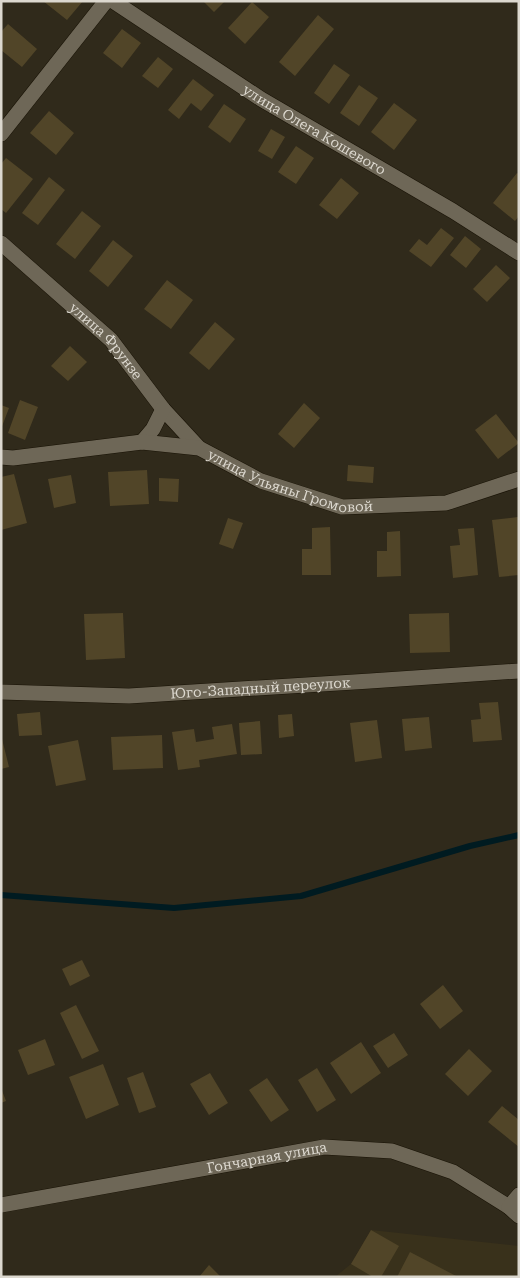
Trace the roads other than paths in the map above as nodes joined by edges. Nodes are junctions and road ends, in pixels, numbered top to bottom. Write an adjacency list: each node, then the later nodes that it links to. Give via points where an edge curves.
1 (106, 1): 3 (street)
2 (114, 1): 5 (street, улица Олега Кошевого, via 262,99)
3 (1, 134)
4 (1, 243): 6 (street, улица Фрунзе, via 111,340)
5 (519, 253)
6 (163, 409): 7 (street); 8 (street, улица Фрунзе)
7 (142, 442): 8 (street, улица Ульяны Громовой); 9 (street, улица Ульяны Громовой, via 13,458)
8 (200, 448): 10 (street, улица Ульяны Громовой, via 261,481 342,507 446,503)
9 (1, 456)
10 (519, 479)
11 (519, 671): 12 (street, Юго-Западный переулок, via 129,696)
12 (1, 692)
13 (519, 1195): 15 (street)
14 (1, 1205): 15 (street, Гончарная улица, via 324,1147 392,1151 453,1172)
15 (514, 1212)

